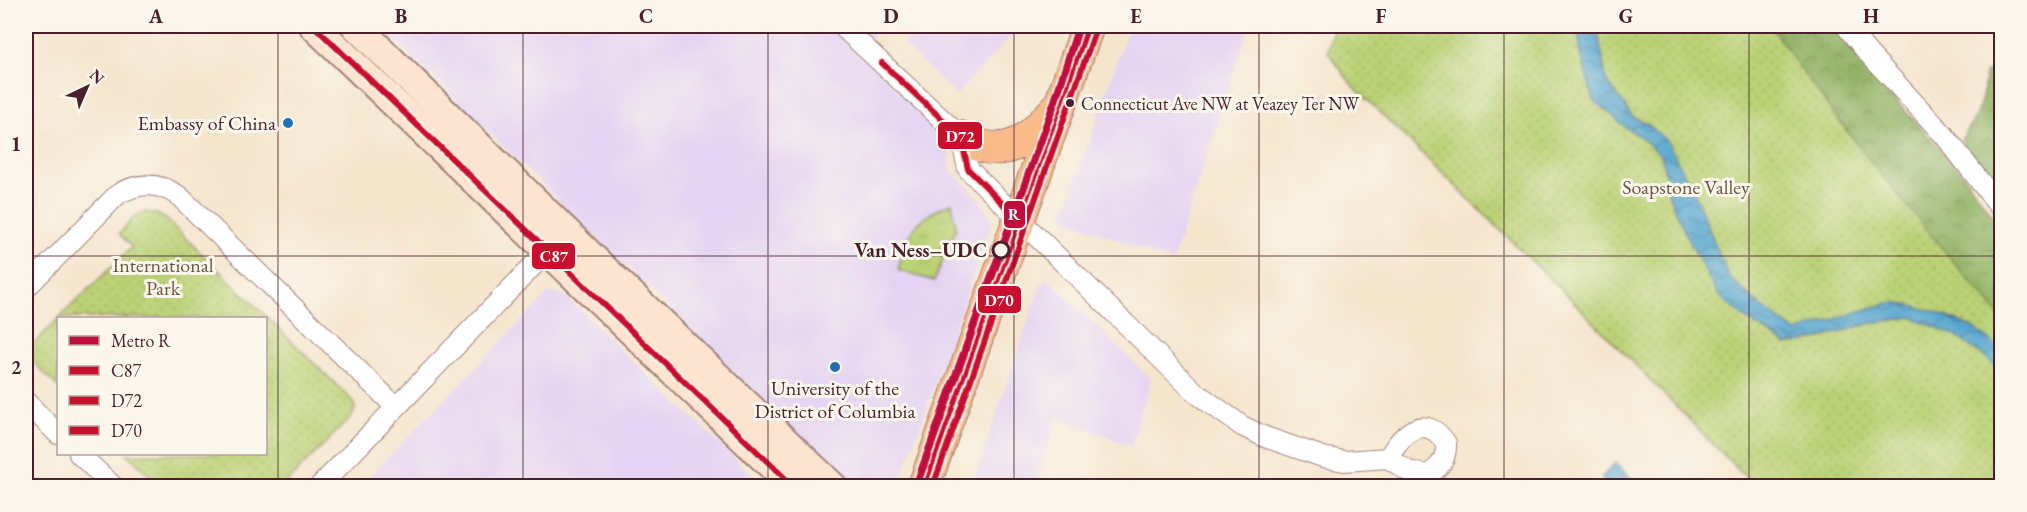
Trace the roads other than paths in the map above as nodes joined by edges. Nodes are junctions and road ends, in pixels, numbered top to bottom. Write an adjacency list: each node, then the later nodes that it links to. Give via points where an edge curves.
1 (314, 26): 10 (main road)
2 (356, 26): 10 (main road)
3 (1088, 26): 6 (main road)
4 (1846, 26): 8 (street, via 1944,135)
5 (845, 29): 7 (street)
6 (1060, 105): 7 (main road, via 1029,136 1012,146 986,149); 9 (main road)
7 (961, 137): 9 (street, via 968,169)
8 (2001, 210)
9 (1018, 220): 16 (street, via 1196,393 1242,426 1323,457 1344,461); 21 (main road)
10 (556, 241): 13 (street); 19 (main road); 20 (main road)
11 (26, 288): 13 (street, via 117,195 140,186 169,189)
12 (26, 402): 14 (street)
13 (396, 407): 18 (street)
14 (57, 433)
15 (81, 455): 17 (street)
16 (1388, 458)
17 (113, 486)
18 (320, 486)
19 (793, 486)
20 (832, 486)
21 (924, 486)

